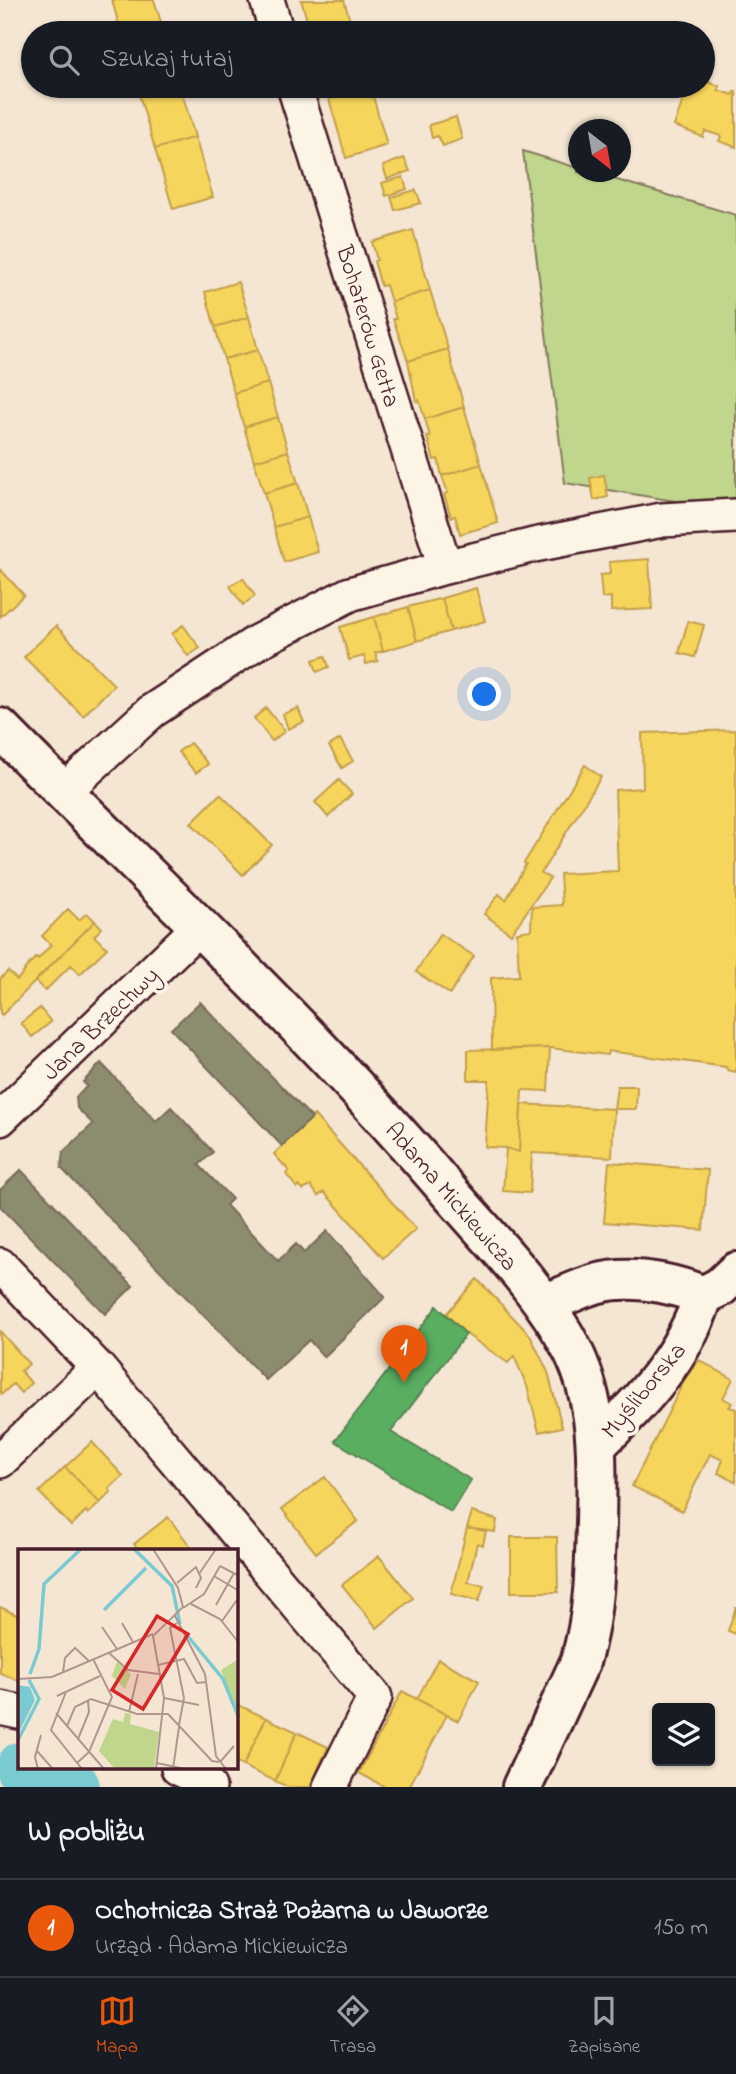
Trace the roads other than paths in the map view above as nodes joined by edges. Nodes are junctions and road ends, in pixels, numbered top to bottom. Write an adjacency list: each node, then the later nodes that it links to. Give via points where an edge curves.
1 (267, 0): 2 (street)
2 (273, 21)
3 (298, 98): 5 (street, Bohaterów Getta)
4 (736, 516): 5 (street, via 662,520)
5 (445, 567): 7 (street, via 351,594 257,642 152,711)
6 (0, 728): 7 (main road, Adama Mickiewicza)
7 (63, 792): 8 (main road, Adama Mickiewicza)
8 (200, 926): 9 (street, Jana Brzechwy); 13 (main road, Adama Mickiewicza, via 420,1157)
9 (0, 1119)
10 (0, 1265): 14 (street)
11 (736, 1272): 12 (main road)
12 (703, 1296): 13 (main road, via 684,1287 617,1280); 15 (main road, Myśliborska, via 682,1347 628,1415)
13 (545, 1304): 15 (main road, Adama Mickiewicza, via 585,1382)
14 (98, 1368): 16 (street); 21 (street, via 374,1697)
15 (597, 1444): 22 (main road, Adama Mickiewicza, via 593,1596 587,1640)
16 (0, 1461)
17 (0, 1708): 18 (street)
18 (18, 1712)
19 (183, 1770): 20 (street)
20 (209, 1787)
21 (330, 1787)
22 (522, 1787)

